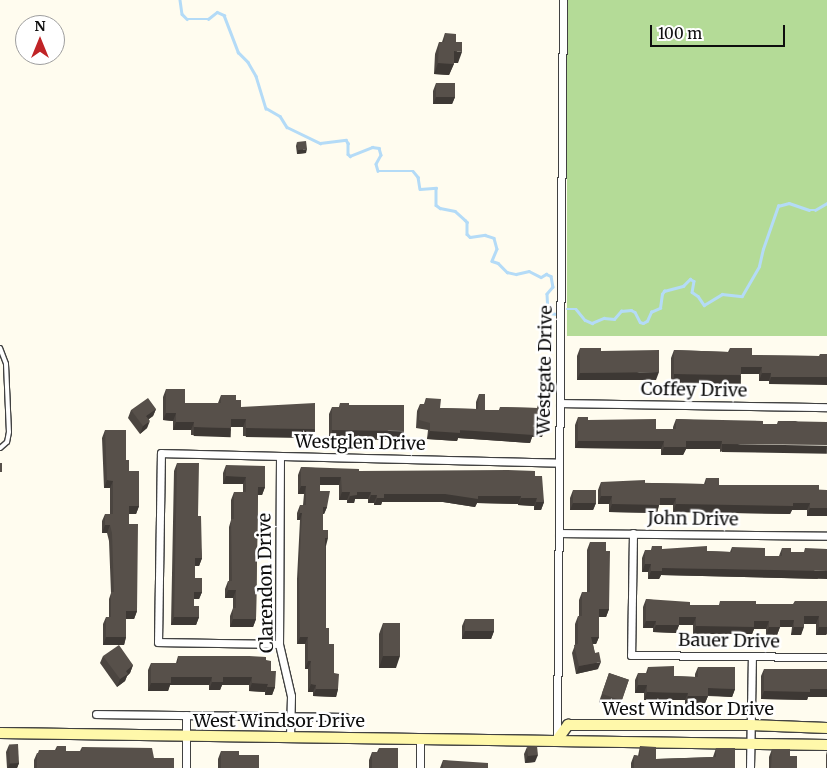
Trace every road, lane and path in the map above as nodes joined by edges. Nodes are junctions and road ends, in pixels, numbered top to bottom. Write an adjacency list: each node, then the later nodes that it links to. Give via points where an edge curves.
1 (563, 0): 3 (street, Westgate Drive)
2 (0, 348): 5 (lane, via 6,364 9,432 7,442)
3 (560, 402): 4 (street, Coffey Drive); 7 (street, Westgate Drive)
4 (827, 407)
5 (0, 448)
6 (280, 456): 7 (street, Westglen Drive); 11 (street, Clarendon Drive); 11 (street, Westglen Drive, via 161,453 158,642)
7 (559, 463): 8 (street, Westgate Drive)
8 (559, 533): 9 (street, John Drive); 24 (street, Westgate Drive)
9 (633, 533): 10 (street, John Drive); 12 (street, Bauer Drive, via 631,655)
10 (827, 536)
11 (279, 644): 16 (street, Clarendon Drive, via 291,696)
12 (752, 656): 13 (street, Bauer Drive); 18 (street)
13 (827, 657)
14 (96, 714): 15 (street)
15 (186, 715): 16 (street); 21 (street)
16 (291, 717): 17 (street); 22 (street, Clarendon Drive)
17 (345, 717)
18 (750, 725): 19 (street, West Windsor Drive); 24 (street, West Windsor Drive, via 568,725); 25 (street)
19 (827, 728)
20 (0, 733): 21 (street, West Windsor Drive)
21 (186, 736): 22 (street, West Windsor Drive); 27 (street)
22 (290, 738): 23 (street, West Windsor Drive)
23 (420, 739): 24 (street, West Windsor Drive); 28 (street)
24 (558, 740): 25 (street, West Windsor Drive)
25 (750, 743): 26 (street, West Windsor Drive); 29 (street)
26 (827, 745)
27 (186, 768)
28 (420, 768)
29 (750, 768)

